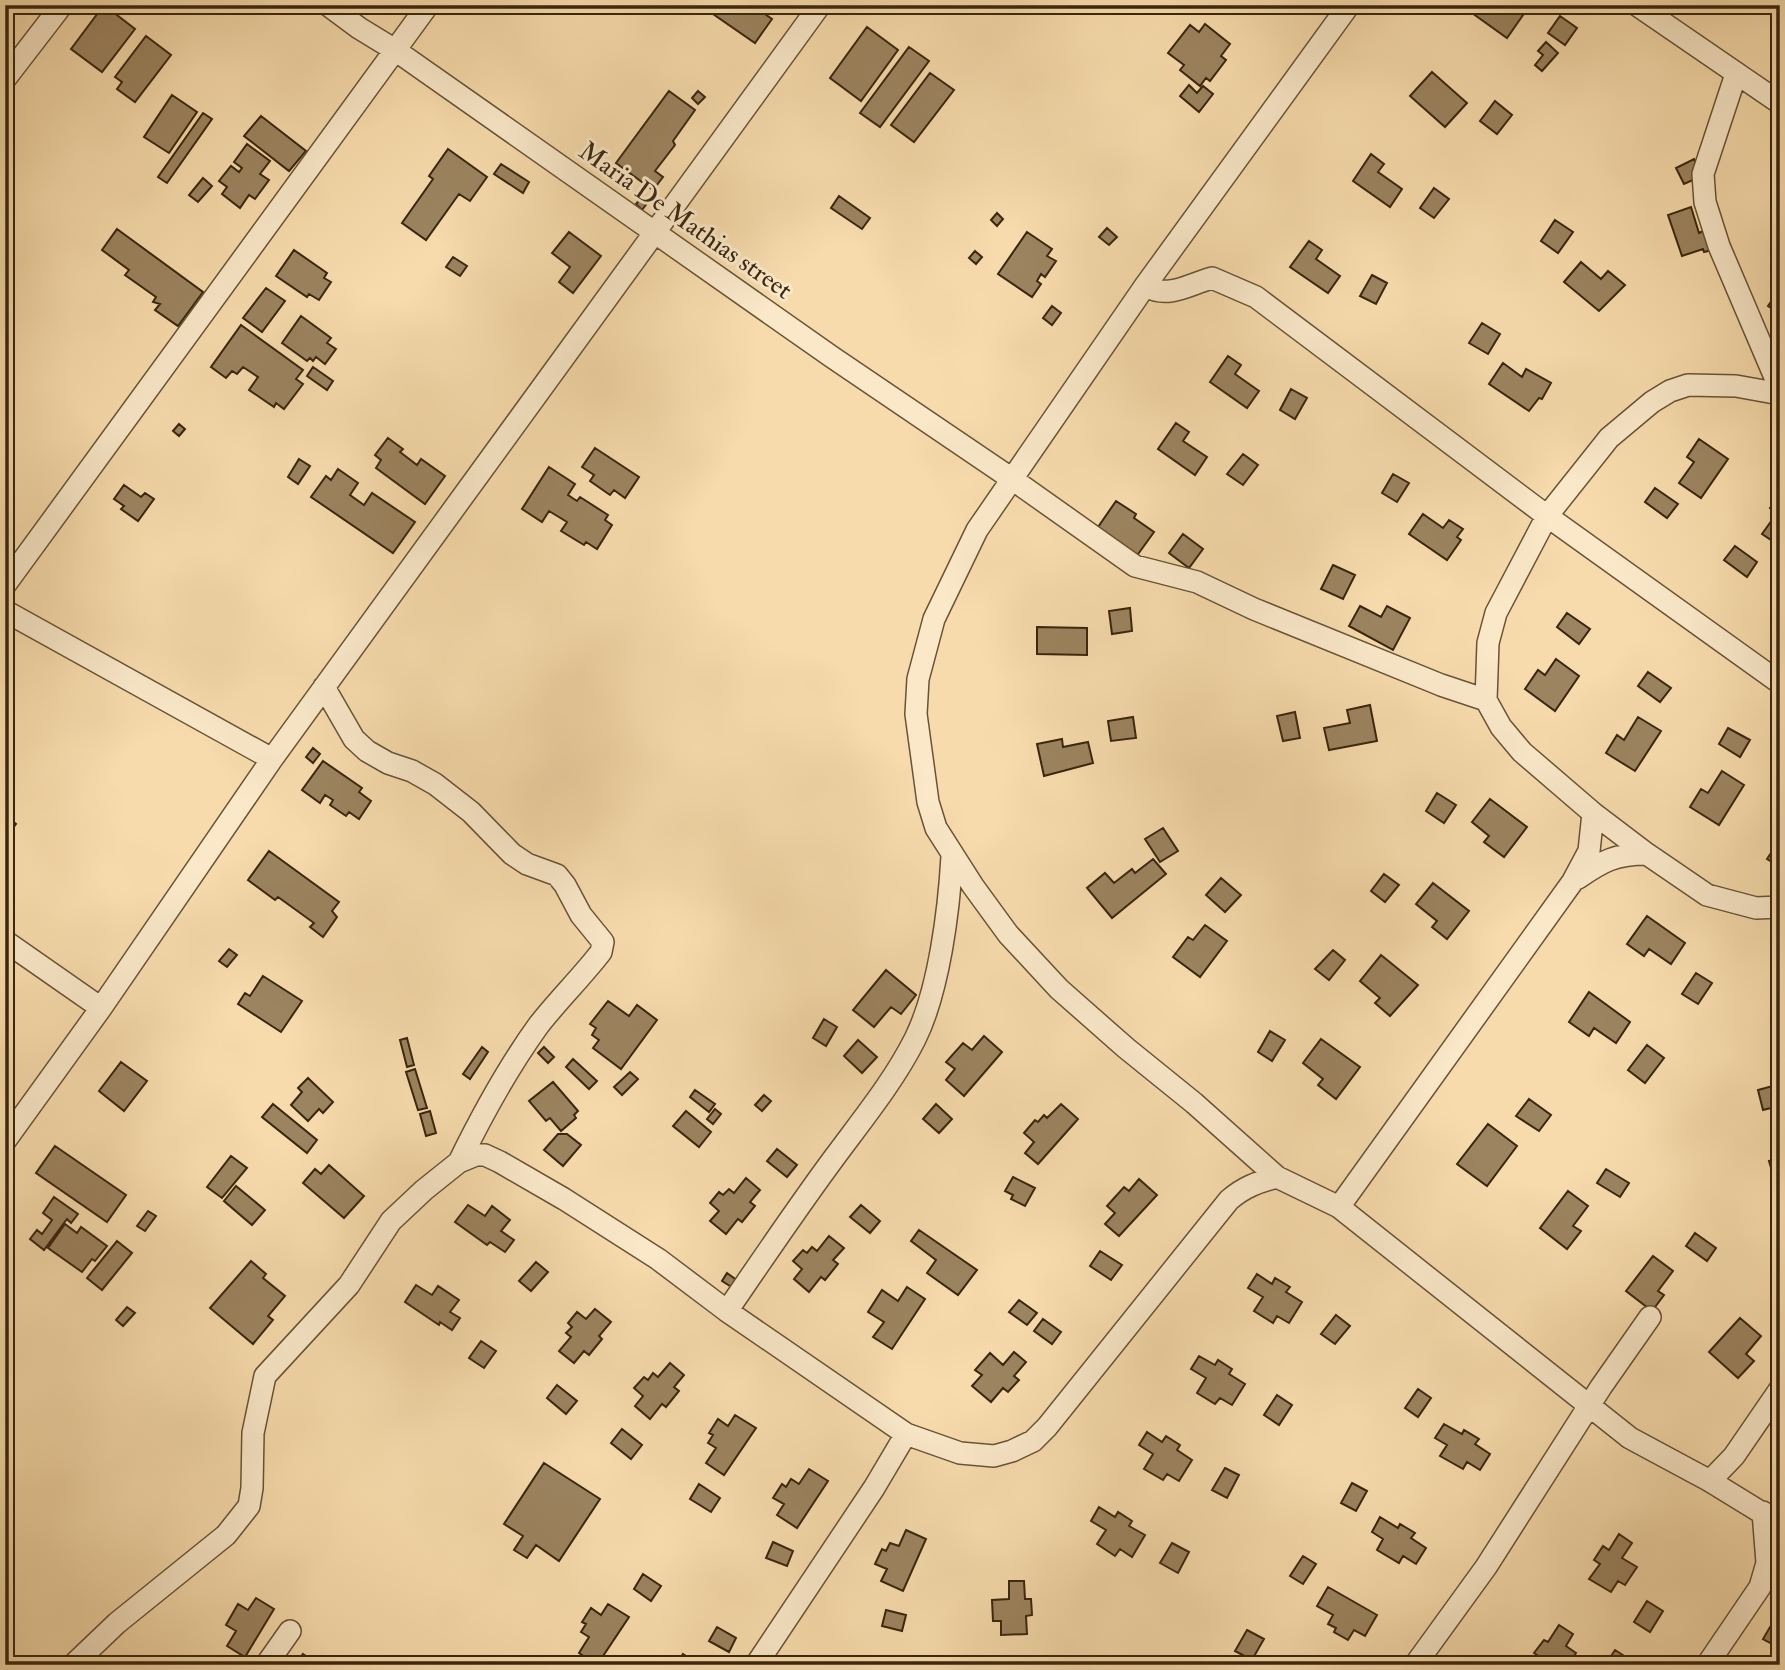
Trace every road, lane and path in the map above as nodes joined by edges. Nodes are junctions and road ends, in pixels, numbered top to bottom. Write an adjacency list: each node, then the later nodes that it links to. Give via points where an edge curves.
1 (62, 5): 9 (street)
2 (328, 5): 7 (street, Maria De Mathias street)
3 (428, 5): 7 (street)
4 (820, 5): 11 (street)
5 (1349, 5): 12 (street)
6 (1637, 5): 8 (street)
7 (395, 50): 11 (street, Maria De Mathias street); 16 (street)
8 (1735, 74): 10 (street); 13 (street, via 1703,174 1705,202)
9 (5, 79)
10 (1780, 103)
11 (653, 231): 14 (street, Maria De Mathias street); 19 (street)
12 (1145, 286): 14 (street); 15 (street, via 1157,293 1170,293 1212,278 1256,297)
13 (1780, 391): 15 (street, via 1709,384 1670,391 1609,438)
14 (1012, 479): 20 (street, Maria De Mathias street, via 1135,566 1197,582); 24 (street, via 977,530 934,619 918,679 916,714 928,802)
15 (1547, 516): 18 (street); 20 (street, via 1496,613 1488,643)
16 (5, 585)
17 (5, 611): 21 (street)
18 (1780, 683)
19 (324, 687): 21 (street); 30 (street, via 354,739 368,751 435,784 512,854 557,875 603,942 601,952 511,1065)
20 (1486, 700): 22 (street, via 1522,752)
21 (272, 759): 28 (street)
22 (1593, 813): 23 (street); 25 (street, via 1589,851)
23 (1647, 854): 25 (street, via 1610,858); 26 (street, via 1707,895 1756,908)
24 (952, 856): 31 (street, via 1008,934 1059,989); 33 (street, via 940,949 915,1038 890,1081)
25 (1573, 881): 32 (street)
26 (1780, 907)
27 (5, 941): 28 (street)
28 (102, 1008): 29 (street)
29 (5, 1141)
30 (459, 1162): 33 (street, via 485,1155 500,1162 658,1259); 41 (street, via 391,1221 349,1285 265,1376 253,1433 249,1506 226,1535 117,1623)
31 (1277, 1177): 32 (street); 37 (street, via 1241,1189 1229,1200 1033,1441 994,1456 960,1454)
32 (1339, 1208): 36 (street)
33 (727, 1311): 37 (street)
34 (1650, 1317): 36 (street)
35 (1780, 1389): 38 (street, via 1734,1456)
36 (1590, 1405): 38 (street, via 1630,1438); 44 (street, via 1486,1567)
37 (905, 1434): 43 (street)
38 (1710, 1481): 39 (street)
39 (1772, 1518): 45 (street, via 1760,1587)
40 (290, 1631): 42 (street)
41 (73, 1665)
42 (266, 1665)
43 (756, 1665)
44 (1415, 1665)
45 (1707, 1665)

